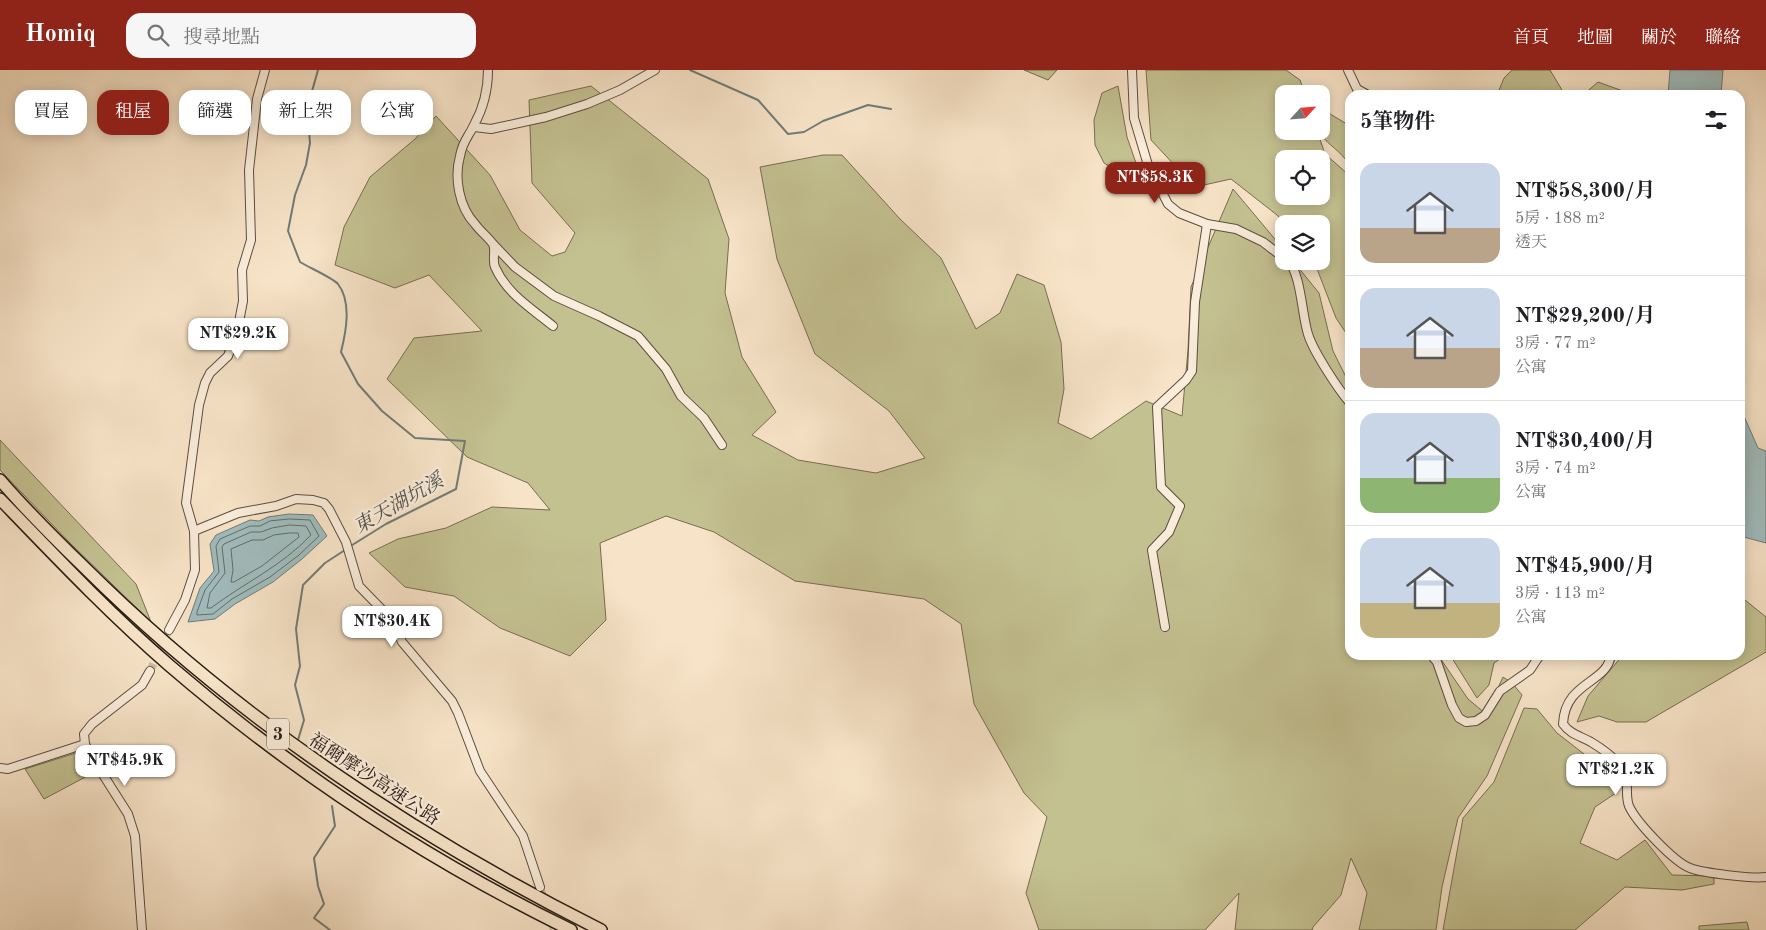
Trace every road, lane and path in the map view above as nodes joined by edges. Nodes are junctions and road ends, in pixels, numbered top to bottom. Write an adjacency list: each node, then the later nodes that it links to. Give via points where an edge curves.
1 (488, 70): 7 (street, via 485,100)
2 (654, 70): 7 (street, via 620,90 546,117 491,129)
3 (1132, 70): 8 (street, via 1134,118 1158,187 1168,204 1179,213)
4 (1348, 70): 6 (street)
5 (267, 71): 17 (street, via 257,99 251,152 251,240 242,270 240,318 228,356 210,372 199,404 186,503)
6 (1359, 90)
7 (474, 127): 9 (street, via 464,139 459,158 461,202)
8 (1207, 224): 10 (street, via 1236,229); 18 (street, via 1195,302 1192,370 1186,380 1157,407 1161,487 1180,506 1169,532 1152,550)
9 (494, 246): 12 (street, via 494,265 508,288); 14 (street, via 515,267 554,296 638,336)
10 (1275, 251)
11 (1294, 270): 13 (street, via 1313,347)
12 (553, 326)
13 (1345, 395)
14 (722, 445)
15 (0, 480): 30 (highway, 福爾摩沙高速公路 / 3, via 122,605 193,668 286,740 454,851)
16 (0, 499): 29 (highway, 福爾摩沙高速公路 / 3, via 163,659 286,757 330,790 439,859)
17 (194, 531): 19 (street, via 196,570); 27 (street, via 238,513 296,500 324,503 346,542 358,586 394,622 402,642 452,701 480,770 523,836)
18 (1164, 627)
19 (169, 630)
20 (1435, 660): 21 (street, via 1452,705 1459,718 1466,722 1476,721 1485,715 1500,691 1530,670)
21 (1537, 660)
22 (1610, 660): 26 (street, via 1603,672 1575,692 1566,706 1563,724 1566,729 1594,744 1623,767 1628,805 1637,820 1670,855 1690,868)
23 (150, 671): 24 (street, via 142,685 92,724 84,734)
24 (85, 744): 25 (street, via 8,769); 28 (street, via 128,814 135,836)
25 (0, 768)
26 (1766, 877)
27 (540, 887)
28 (142, 930)
29 (570, 930)
30 (601, 930)

